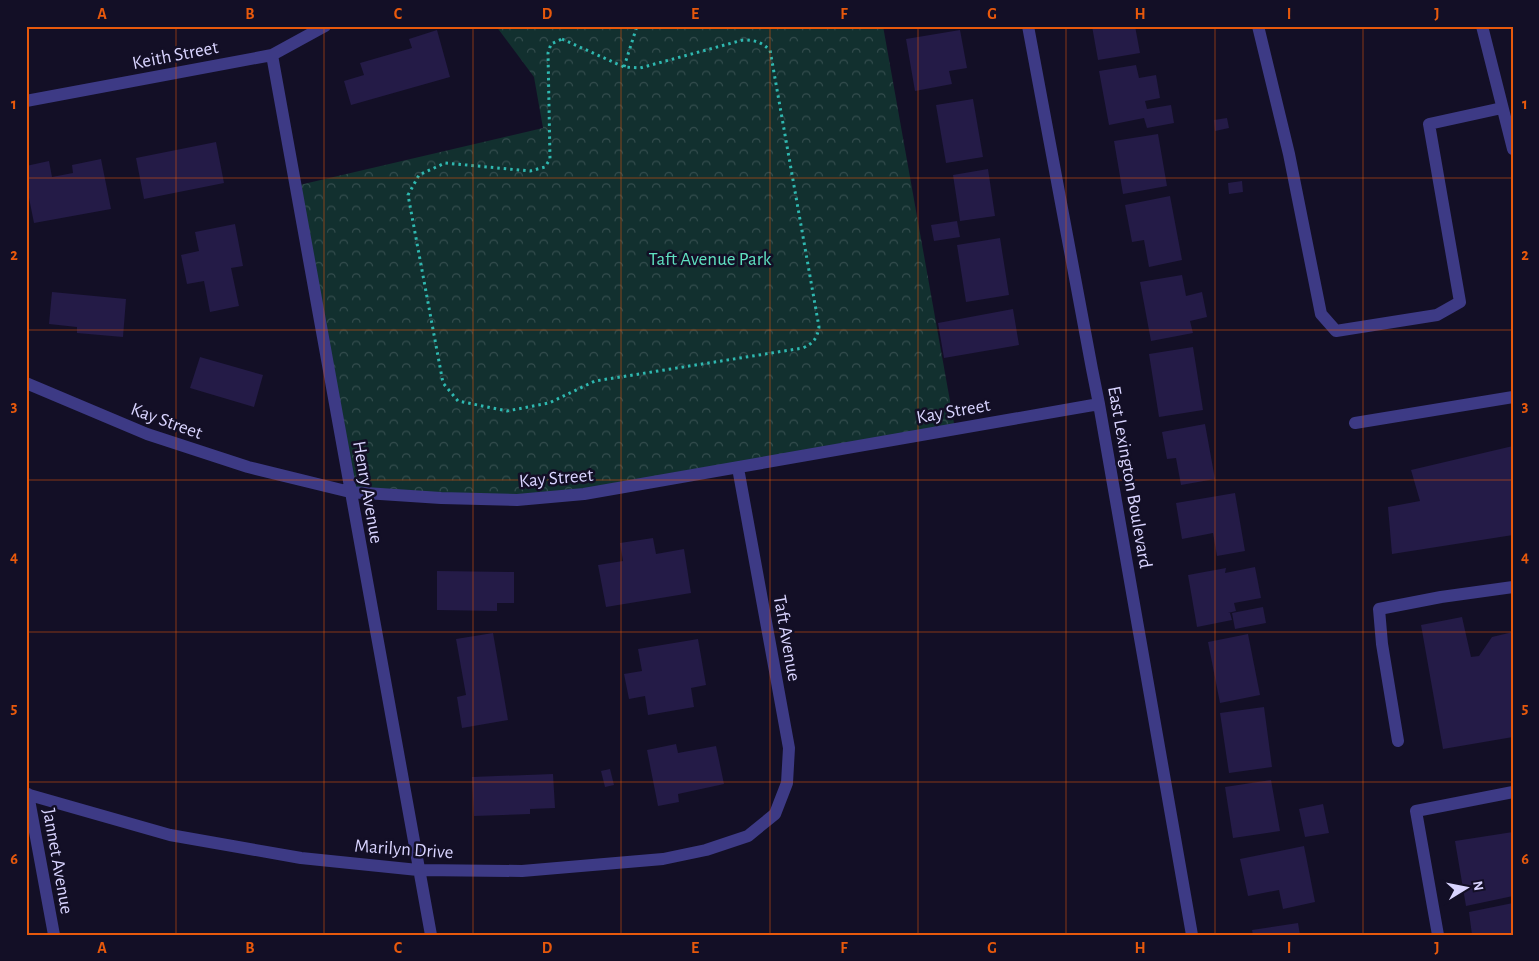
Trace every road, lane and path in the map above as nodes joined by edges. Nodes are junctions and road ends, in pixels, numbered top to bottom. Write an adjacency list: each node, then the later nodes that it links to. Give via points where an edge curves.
1 (325, 26): 6 (street, Keith Street)
2 (637, 26): 7 (path)
3 (1028, 26): 13 (street, East Lexington Boulevard)
4 (1258, 26): 9 (street, via 1289,154 1320,314 1336,331 1437,315 1460,302 1429,124)
5 (1482, 26): 9 (street)
6 (272, 55): 8 (street, Keith Street); 16 (street, Henry Avenue)
7 (624, 67): 7 (path, via 640,68 743,40 762,42 770,50 818,336 803,348 594,381 549,403 507,411 458,401 444,383 408,195 418,175 445,163 530,171 545,167 550,159 548,53 551,44 562,39)
8 (26, 101)
9 (1502, 108): 10 (street)
10 (1513, 149)
11 (26, 383): 16 (street, Kay Street, via 147,434 248,467)
12 (1513, 397): 14 (street)
13 (1100, 404): 15 (street, Kay Street); 25 (street, East Lexington Boulevard)
14 (1355, 423)
15 (738, 468): 16 (street, Kay Street, via 584,494 517,500); 21 (street, Taft Avenue, via 789,748 787,783)
16 (350, 492): 22 (street, Henry Avenue)
17 (1513, 586): 18 (street, via 1379,609)
18 (1398, 741)
19 (1513, 792): 26 (street, via 1416,811)
20 (27, 794): 22 (street, Marilyn Drive, via 170,835 301,858); 23 (street, Jannet Avenue)
21 (775, 814): 22 (street, Marilyn Drive, via 748,836 706,850 663,859 522,871)
22 (418, 870): 24 (street, Henry Avenue)
23 (54, 935)
24 (431, 935)
25 (1192, 935)
26 (1438, 935)

